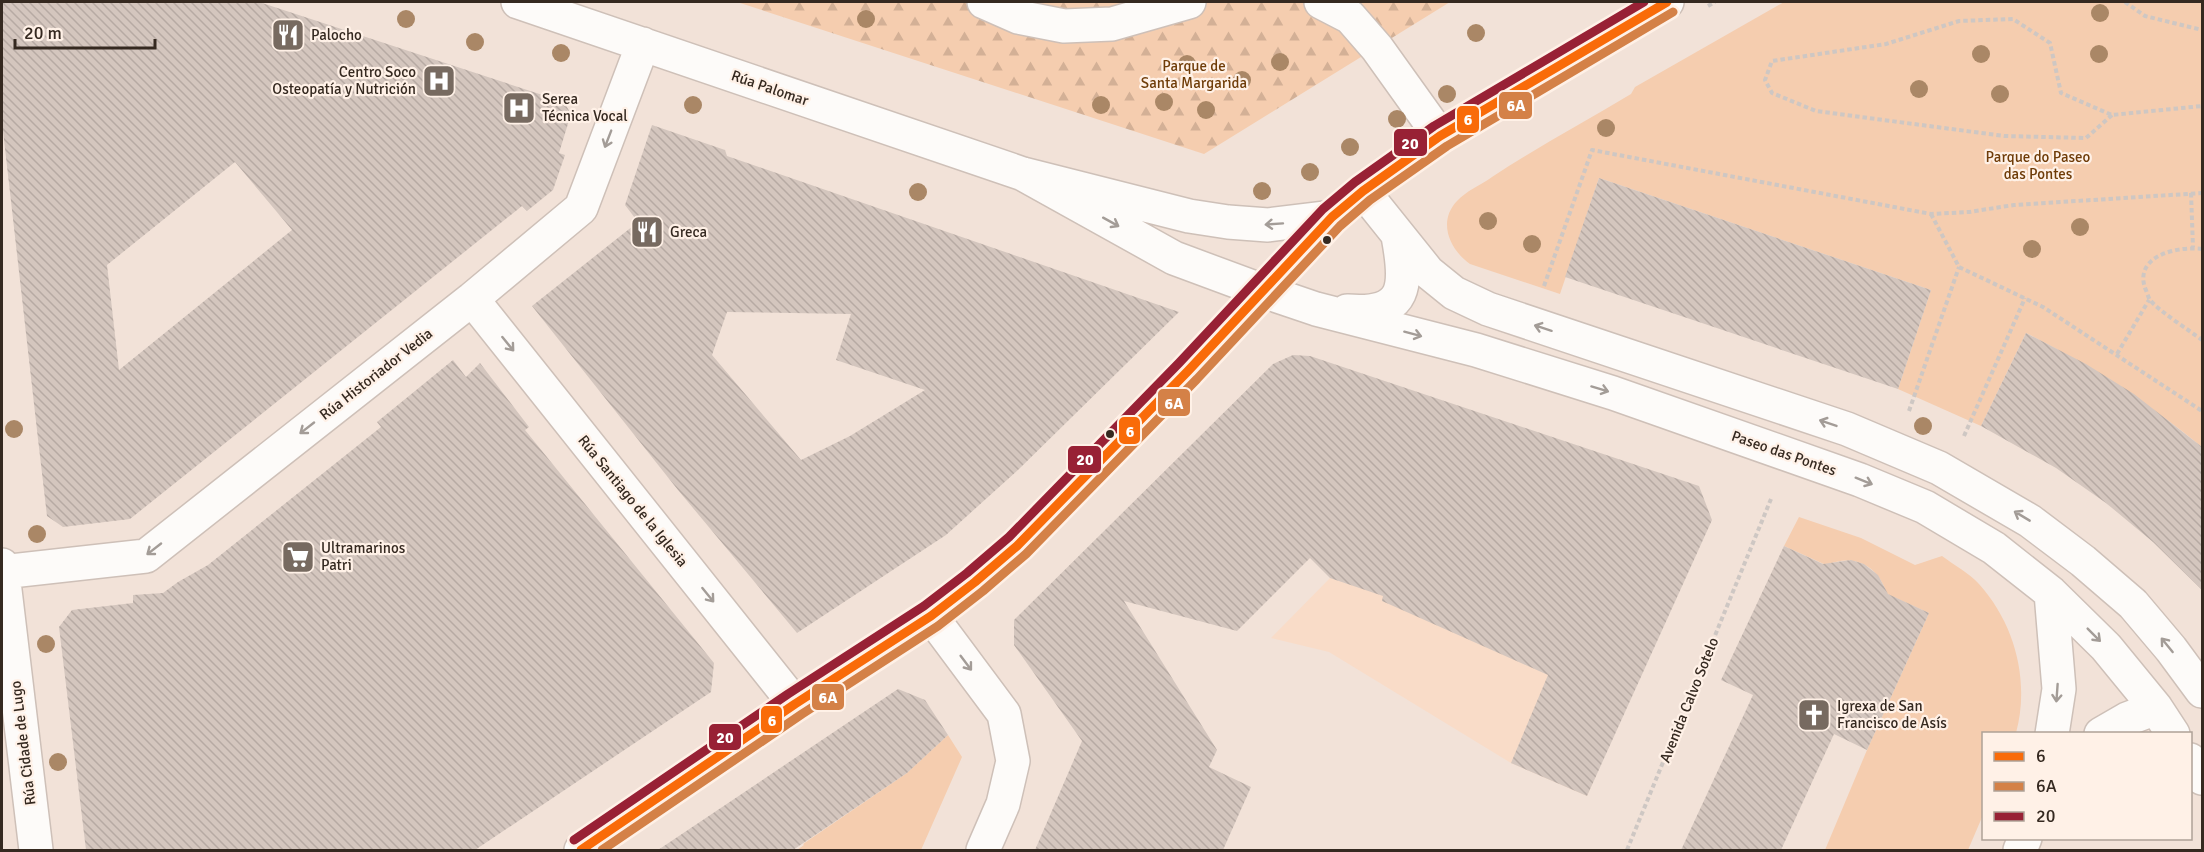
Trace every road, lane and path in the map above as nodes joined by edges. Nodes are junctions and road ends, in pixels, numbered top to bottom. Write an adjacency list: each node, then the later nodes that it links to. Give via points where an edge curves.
1 (518, 2): 8 (street, Rúa Palomar)
2 (984, 2): 3 (street, via 1018,17 1064,26 1112,24)
3 (1189, 2)
4 (1321, 2): 11 (street, via 1350,17)
5 (1667, 2): 11 (street)
6 (2125, 2): 7 (path, via 2145,16)
7 (2202, 30)
8 (643, 44): 12 (street, Rúa Palomar); 25 (street, Rúa Historiador Vedia, one-way to 25, via 581,208)
9 (2202, 106): 10 (path)
10 (2112, 115): 10 (path, via 2061,93 2050,43 2013,19 1959,21 1886,44 1772,61 1765,80 1773,93 1816,111 2004,136 2086,138)
11 (1440, 136): 13 (street)
12 (1023, 174): 17 (street, Rúa Palomar, one-way to 12, via 1268,225 1228,222 1189,216); 22 (street, Rúa Palomar, one-way to 22, via 1174,258)
13 (1363, 191): 17 (street); 18 (street, Paseo das Pontes)
14 (2191, 193): 15 (path); 16 (path); 19 (path)
15 (2202, 193)
16 (1931, 214): 21 (path); 23 (path, via 1592,150)
17 (1332, 216): 22 (street)
18 (1398, 236): 27 (street, Paseo das Pontes, via 1402,288 1393,303 1366,313); 38 (street, Paseo das Pontes, one-way to 18, via 2133,604 2084,561 2030,521 1939,468 1847,429 1488,309 1454,293 1428,272)
19 (2193, 248): 20 (path); 26 (path, via 2162,253 2149,262 2143,280)
20 (2202, 249)
21 (1959, 267): 24 (path); 30 (path)
22 (1263, 291): 27 (street, Paseo das Pontes); 37 (street, via 1017,546)
23 (1541, 294)
24 (2025, 298): 29 (path); 32 (path)
25 (472, 299): 35 (street, Rúa Historiador Vedia, one-way to 35, via 146,556); 39 (street, Rúa Santiago de la Iglesia, one-way to 39)
26 (2150, 300): 28 (path); 29 (path)
27 (1316, 309): 36 (street, Paseo das Pontes, one-way to 36, via 1476,350 1579,382 1860,480 1925,507 1994,548)
28 (2202, 340)
29 (2116, 354): 31 (path)
30 (1909, 411)
31 (2202, 411)
32 (1964, 437)
33 (1771, 499): 48 (path, Avenida Calvo Sotelo)
34 (2, 565): 35 (street, Rúa Cidade de Lugo)
35 (2, 572): 45 (street, Rúa Cidade de Lugo)
36 (2051, 593): 40 (street, Paseo das Pontes, one-way to 40, via 2106,647); 41 (street, one-way to 41, via 2059,688)
37 (931, 616): 39 (street); 47 (street, one-way to 47, via 1004,714 1013,761 1003,804)
38 (2202, 691)
39 (795, 704): 46 (street)
40 (2164, 721): 42 (street, via 2127,719)
41 (2052, 732)
42 (2104, 732)
43 (2192, 763): 44 (street)
44 (2202, 778)
45 (36, 850)
46 (581, 850)
47 (983, 850)
48 (1627, 850)

